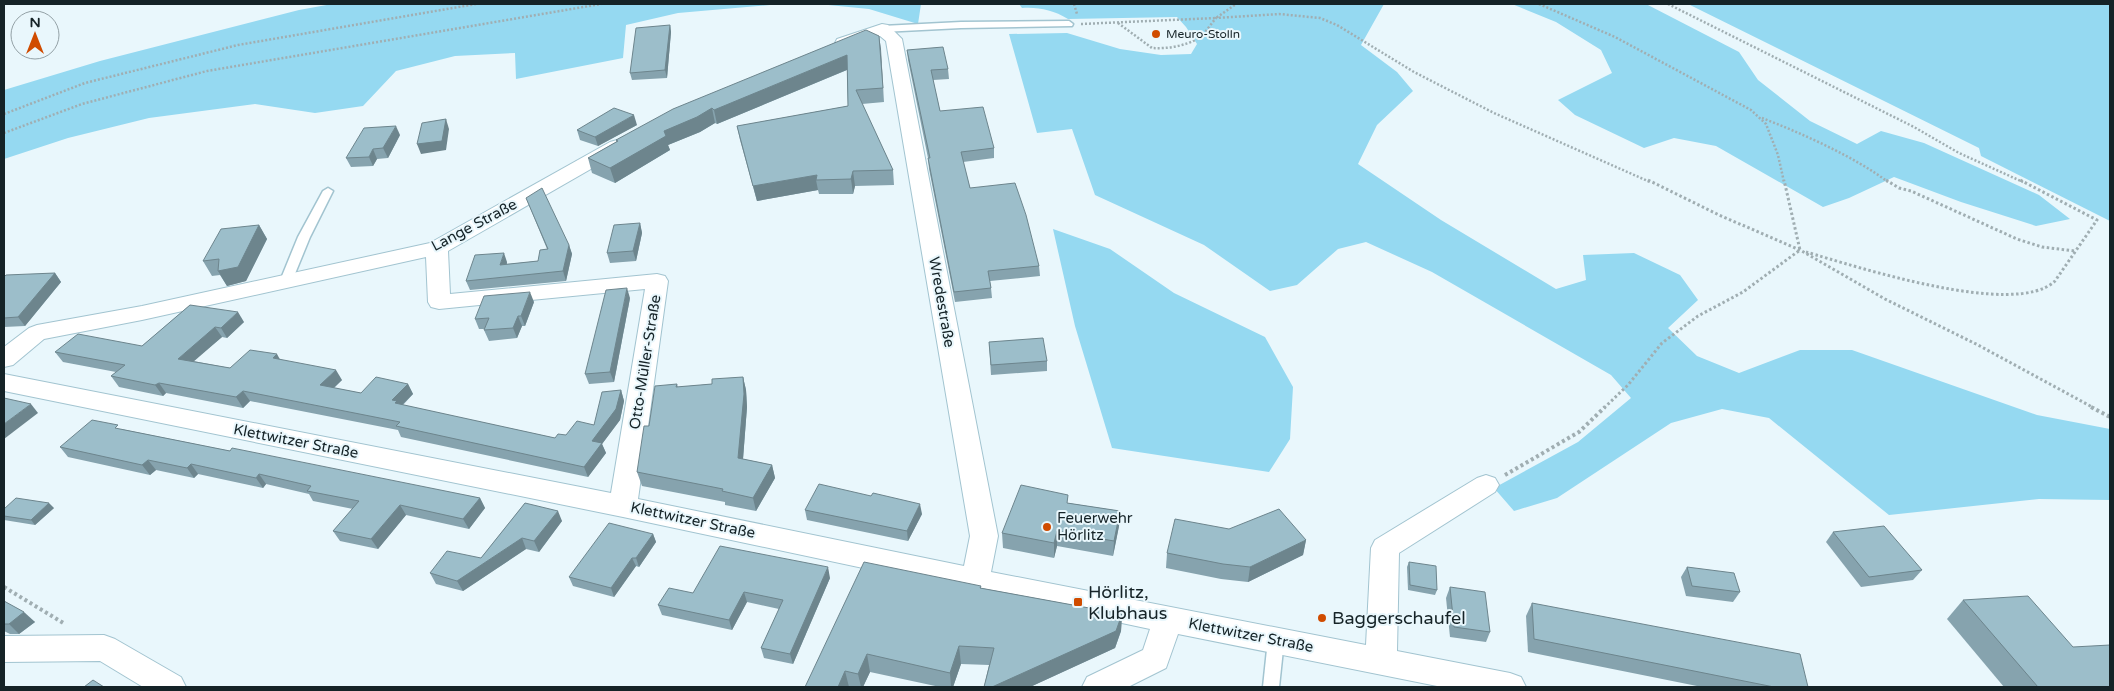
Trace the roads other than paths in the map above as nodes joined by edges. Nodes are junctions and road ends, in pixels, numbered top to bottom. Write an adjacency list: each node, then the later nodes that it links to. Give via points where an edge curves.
1 (1069, 24): 2 (lane)
2 (882, 29): 3 (street); 14 (street, Wredestraße, via 894,39 984,536)
3 (826, 50)
4 (633, 136): 6 (street, Lange Straße)
5 (328, 191): 7 (lane)
6 (437, 248): 7 (street, Lange Straße); 13 (street, Otto-Müller-Straße, via 439,302 657,280)
7 (286, 281): 8 (street, Lange Straße)
8 (36, 333): 9 (street, Lange Straße); 10 (street, Lange Straße)
9 (4, 337)
10 (4, 359)
11 (4, 383): 13 (street, Klettwitzer Straße)
12 (1486, 485): 18 (street, via 1384,548)
13 (623, 506): 14 (street, Klettwitzer Straße)
14 (975, 580): 15 (street, Klettwitzer Straße)
15 (1168, 619): 16 (street, Klettwitzer Straße); 20 (street, via 1155,658)
16 (1276, 640): 18 (street, Klettwitzer Straße); 21 (lane)
17 (4, 649): 19 (street, via 104,648)
18 (1381, 661): 22 (street, Klettwitzer Straße)
19 (170, 687)
20 (1098, 687)
21 (1271, 687)
22 (1510, 687)

